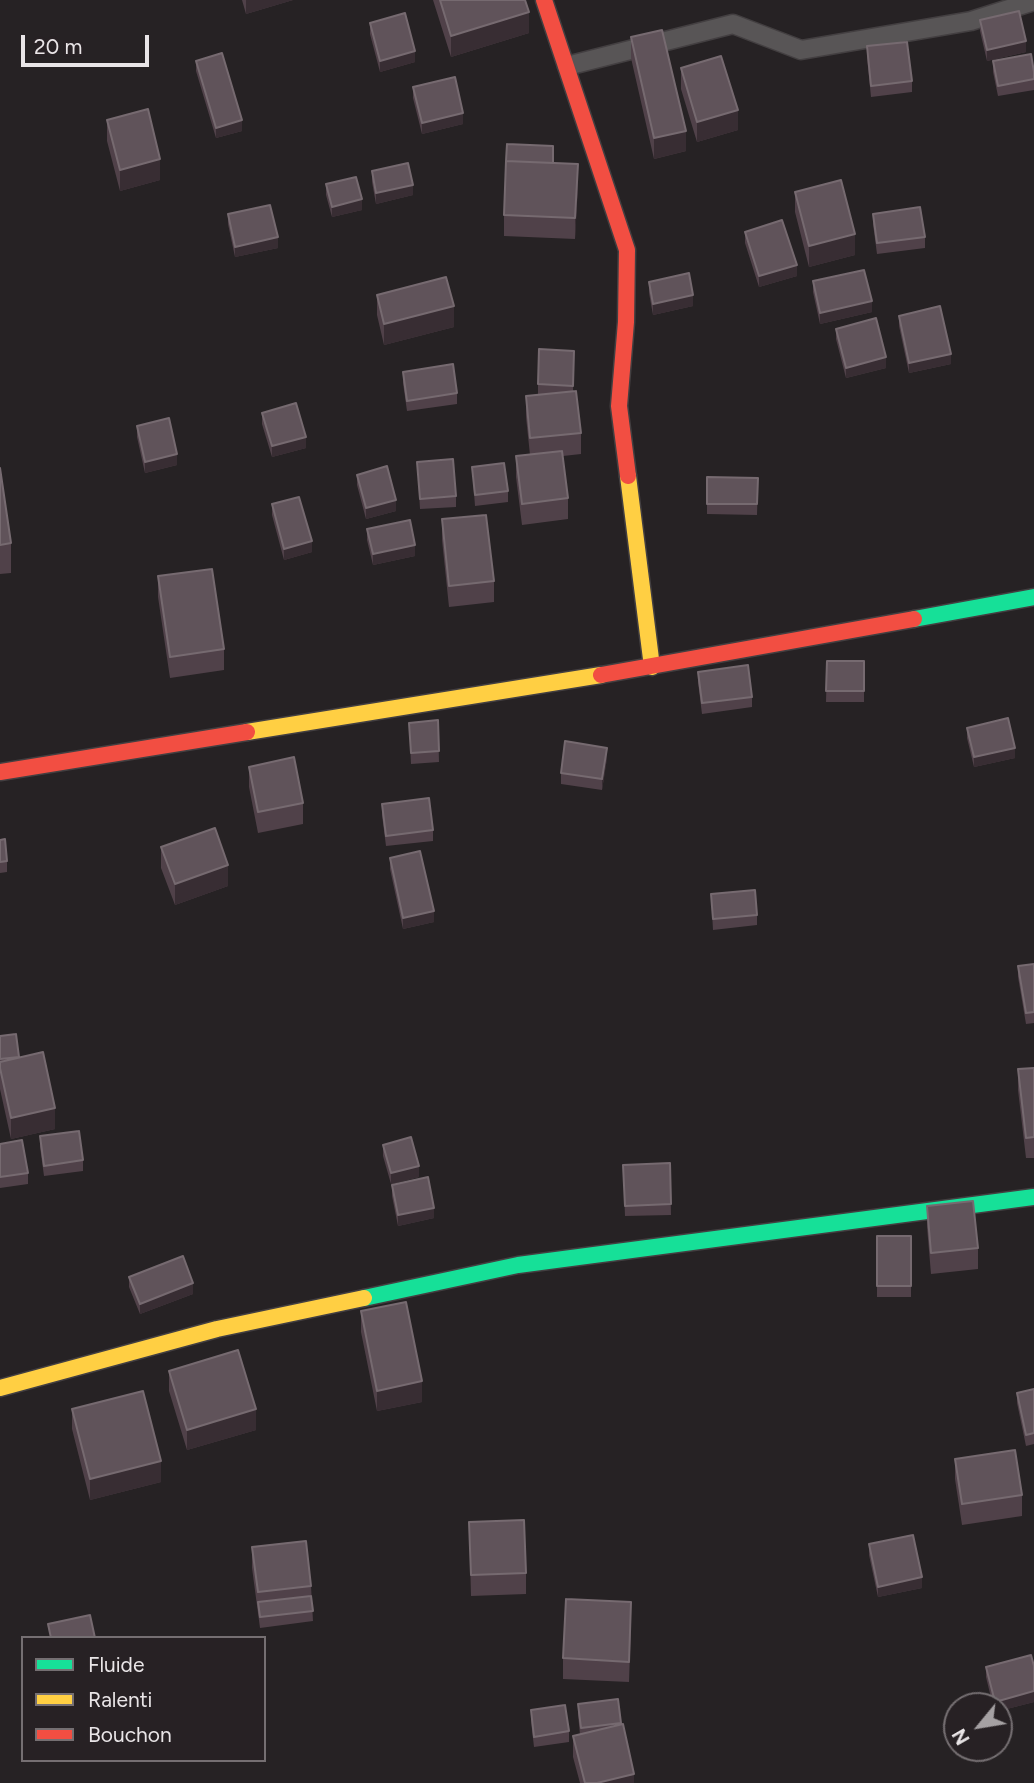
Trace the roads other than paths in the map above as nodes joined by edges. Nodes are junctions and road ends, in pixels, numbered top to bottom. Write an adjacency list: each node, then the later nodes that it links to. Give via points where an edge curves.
1 (544, 0): 3 (street)
2 (1034, 1): 3 (lane, via 971,21 801,50 733,24)
3 (567, 66): 5 (street, via 627,250 619,406)
4 (1034, 597): 5 (street)
5 (652, 667): 6 (street)
6 (0, 772)
7 (1034, 1197): 8 (street, via 518,1265 217,1329)
8 (0, 1388)

